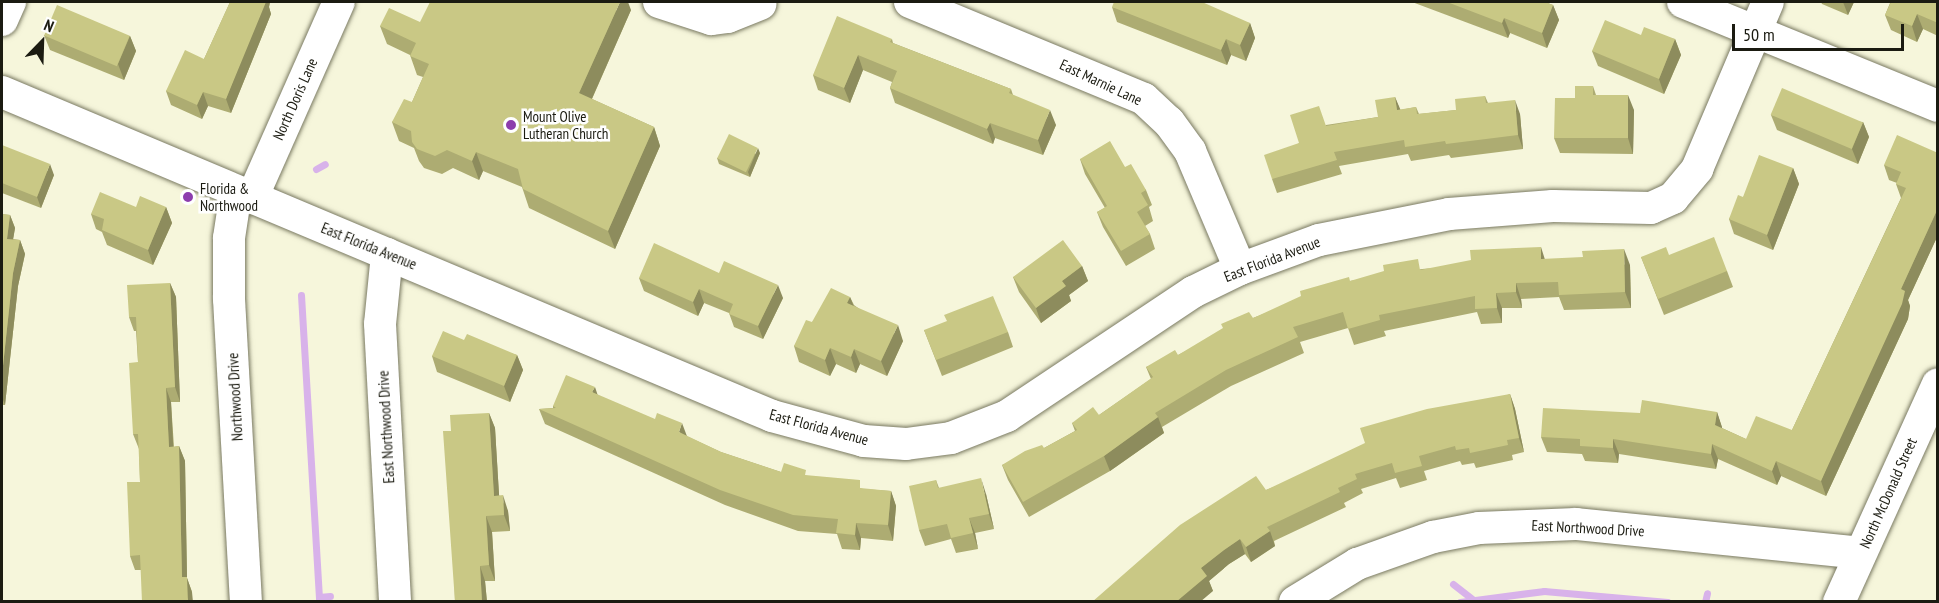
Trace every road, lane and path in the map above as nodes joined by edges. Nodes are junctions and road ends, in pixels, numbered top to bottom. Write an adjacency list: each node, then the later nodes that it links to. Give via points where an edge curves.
1 (10, 2): 8 (street)
2 (339, 2): 12 (street, North Doris Lane)
3 (659, 2): 7 (street, via 711,19 728,17)
4 (910, 2): 14 (street, East Marnie Lane, via 1143,99 1169,122 1190,150)
5 (1683, 2): 9 (street)
6 (1768, 2): 9 (street, East Florida Avenue)
7 (761, 3)
8 (2, 20)
9 (1755, 32): 11 (street); 14 (street, East Florida Avenue, via 1697,169 1673,198 1658,205 1623,210 1553,206 1449,214 1319,240)
10 (2, 92): 12 (street, East Florida Avenue)
11 (1938, 106)
12 (244, 195): 13 (street, East Florida Avenue); 17 (street, Northwood Drive, via 230,238 229,299)
13 (387, 254): 14 (street, East Florida Avenue, via 772,416 864,441 906,444 951,438 1007,417 1149,319); 18 (street, East Northwood Drive, via 380,324)
14 (1240, 269)
15 (1938, 384): 16 (street, North McDonald Street)
16 (1861, 553): 19 (street, East Northwood Drive, via 1576,524 1479,528 1433,537 1357,564); 20 (street, North McDonald Street)
17 (246, 602)
18 (395, 602)
19 (1295, 602)
20 (1839, 602)

